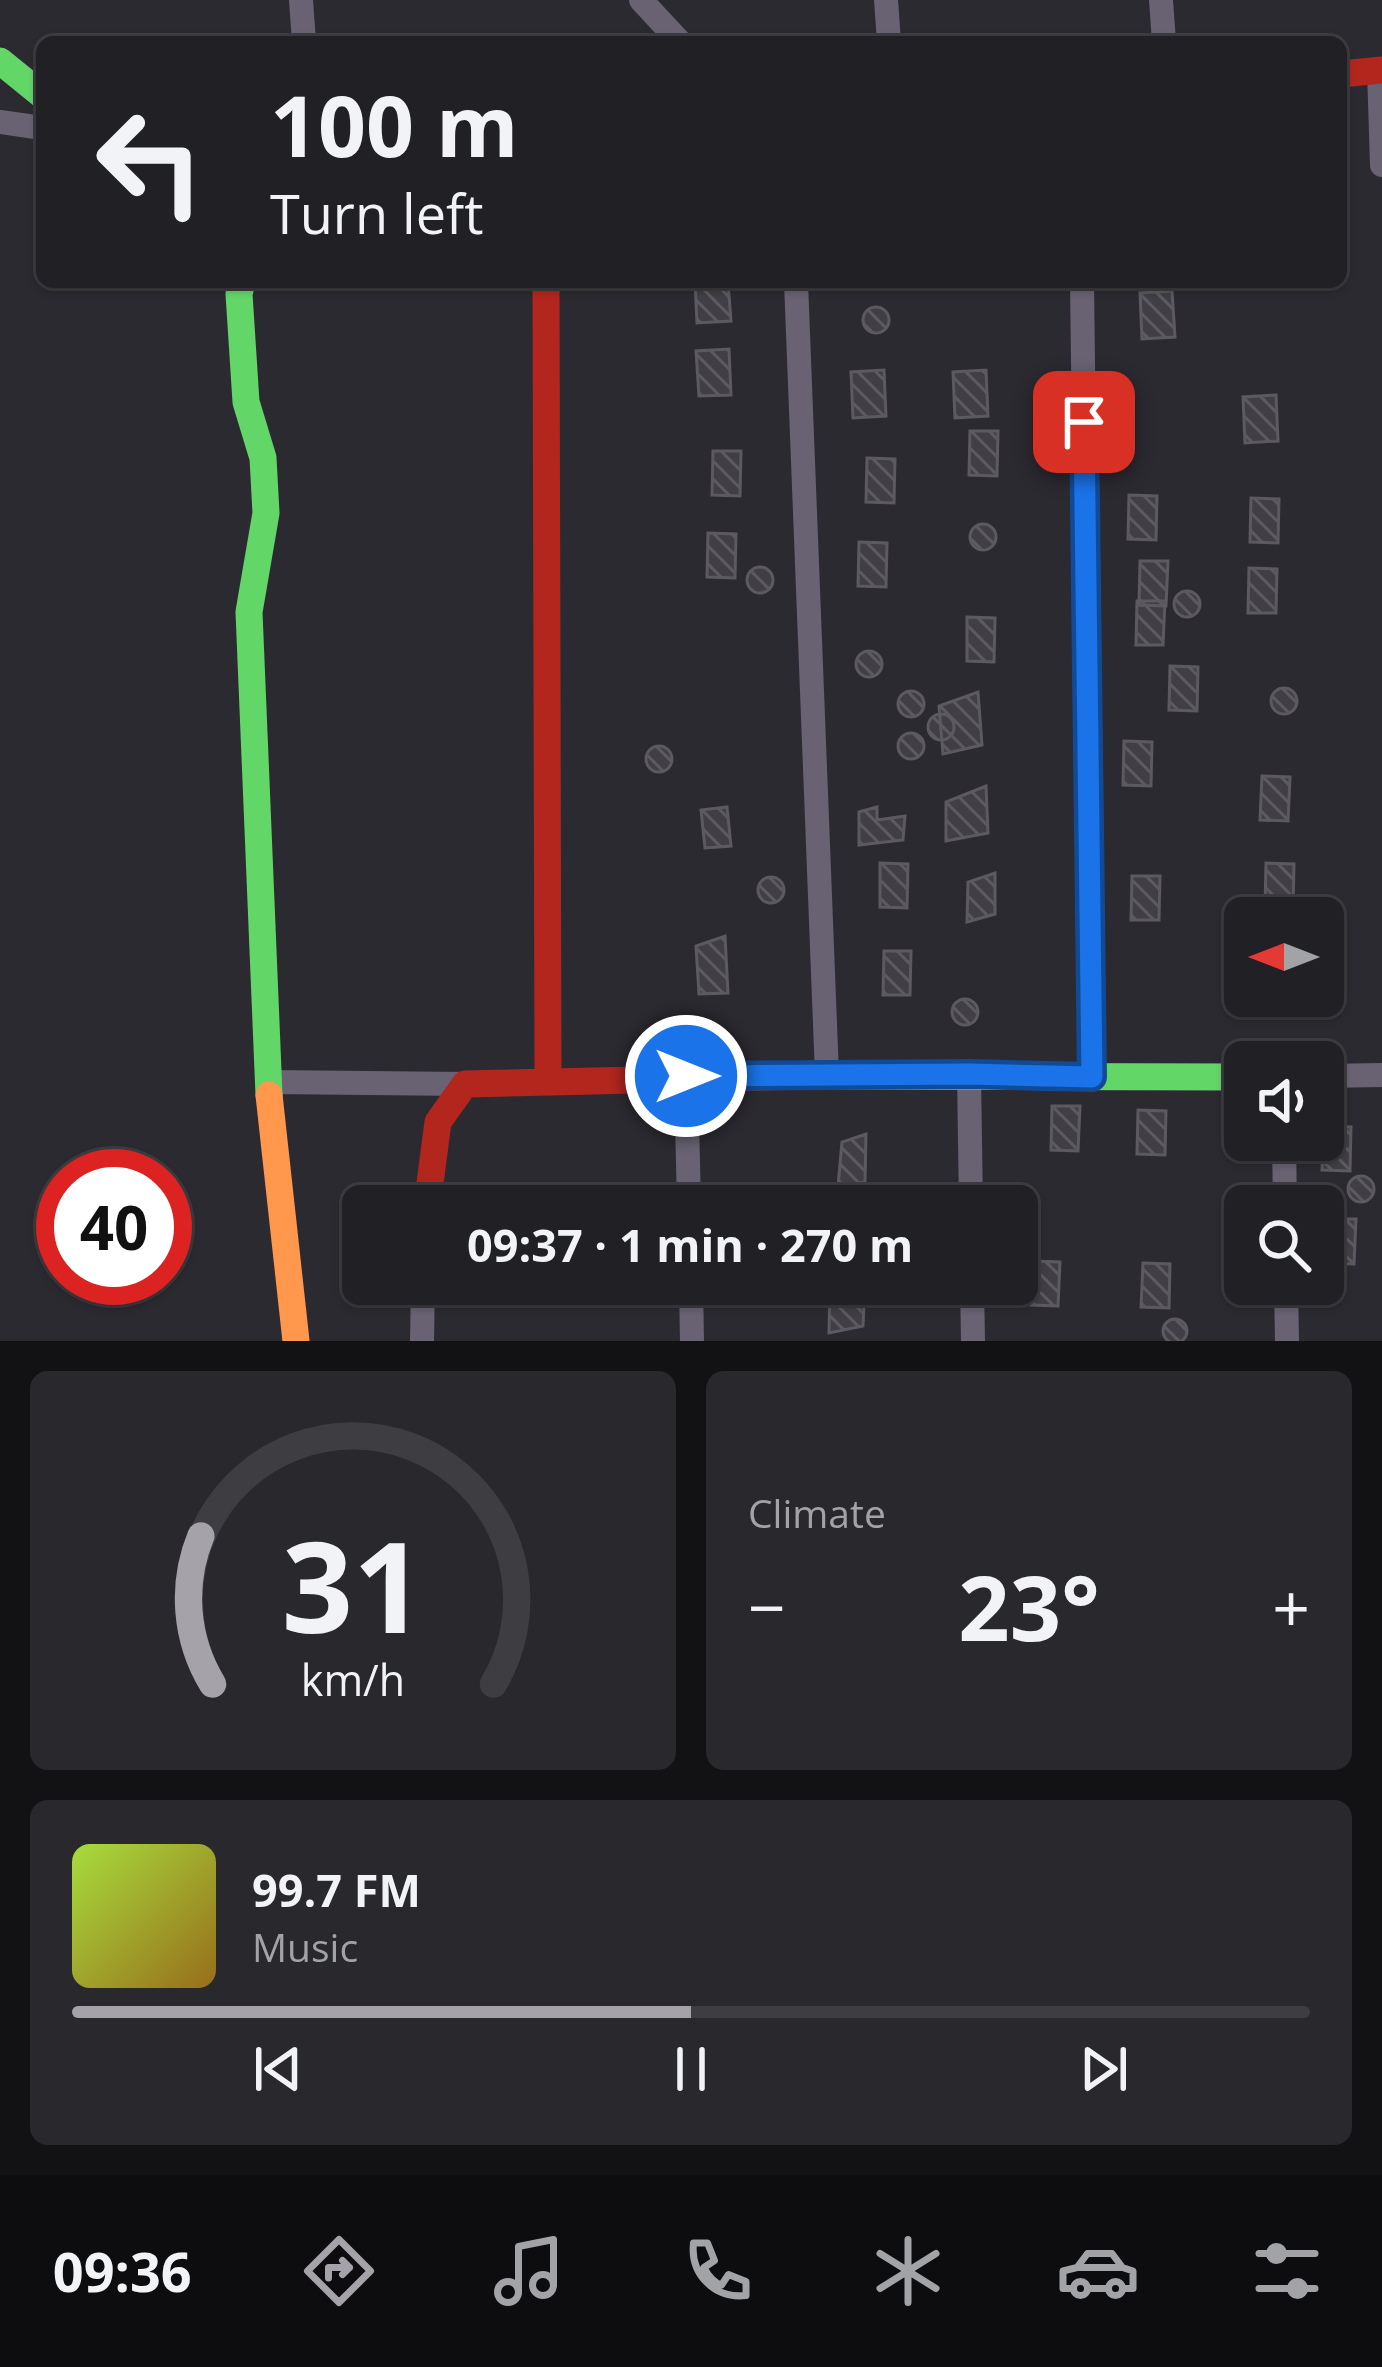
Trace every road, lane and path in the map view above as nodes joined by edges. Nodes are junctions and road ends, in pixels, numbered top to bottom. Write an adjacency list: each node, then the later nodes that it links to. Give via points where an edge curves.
1 (301, 0): 5 (street)
2 (641, 0): 6 (street)
3 (886, 0): 7 (street)
4 (1161, 0): 8 (street)
5 (304, 36)
6 (674, 36)
7 (889, 36)
8 (1164, 36)
9 (0, 61): 12 (street)
10 (1380, 70): 11 (street); 15 (street)
11 (1347, 73)
12 (36, 90)
13 (0, 122): 14 (street)
14 (36, 127)
15 (1382, 165)
16 (240, 288): 28 (street, via 246,402 263,458 266,513 249,612)
17 (546, 288): 27 (street)
18 (796, 288): 21 (street)
19 (1082, 288): 25 (street)
20 (969, 1074): 21 (street); 25 (street); 32 (street)
21 (827, 1075): 23 (street)
22 (1382, 1075): 24 (street)
23 (686, 1076): 27 (street); 31 (street)
24 (1344, 1076)
25 (1092, 1077): 26 (street)
26 (1224, 1077)
27 (548, 1079): 29 (street)
28 (268, 1082): 29 (street); 37 (street)
29 (465, 1084): 30 (street, via 438,1122)
30 (430, 1185)
31 (689, 1185)
32 (971, 1185)
33 (423, 1305): 38 (street)
34 (691, 1305): 39 (street)
35 (972, 1305): 40 (street)
36 (1286, 1305): 41 (street)
37 (296, 1341)
38 (422, 1341)
39 (692, 1341)
40 (973, 1341)
41 (1287, 1341)

